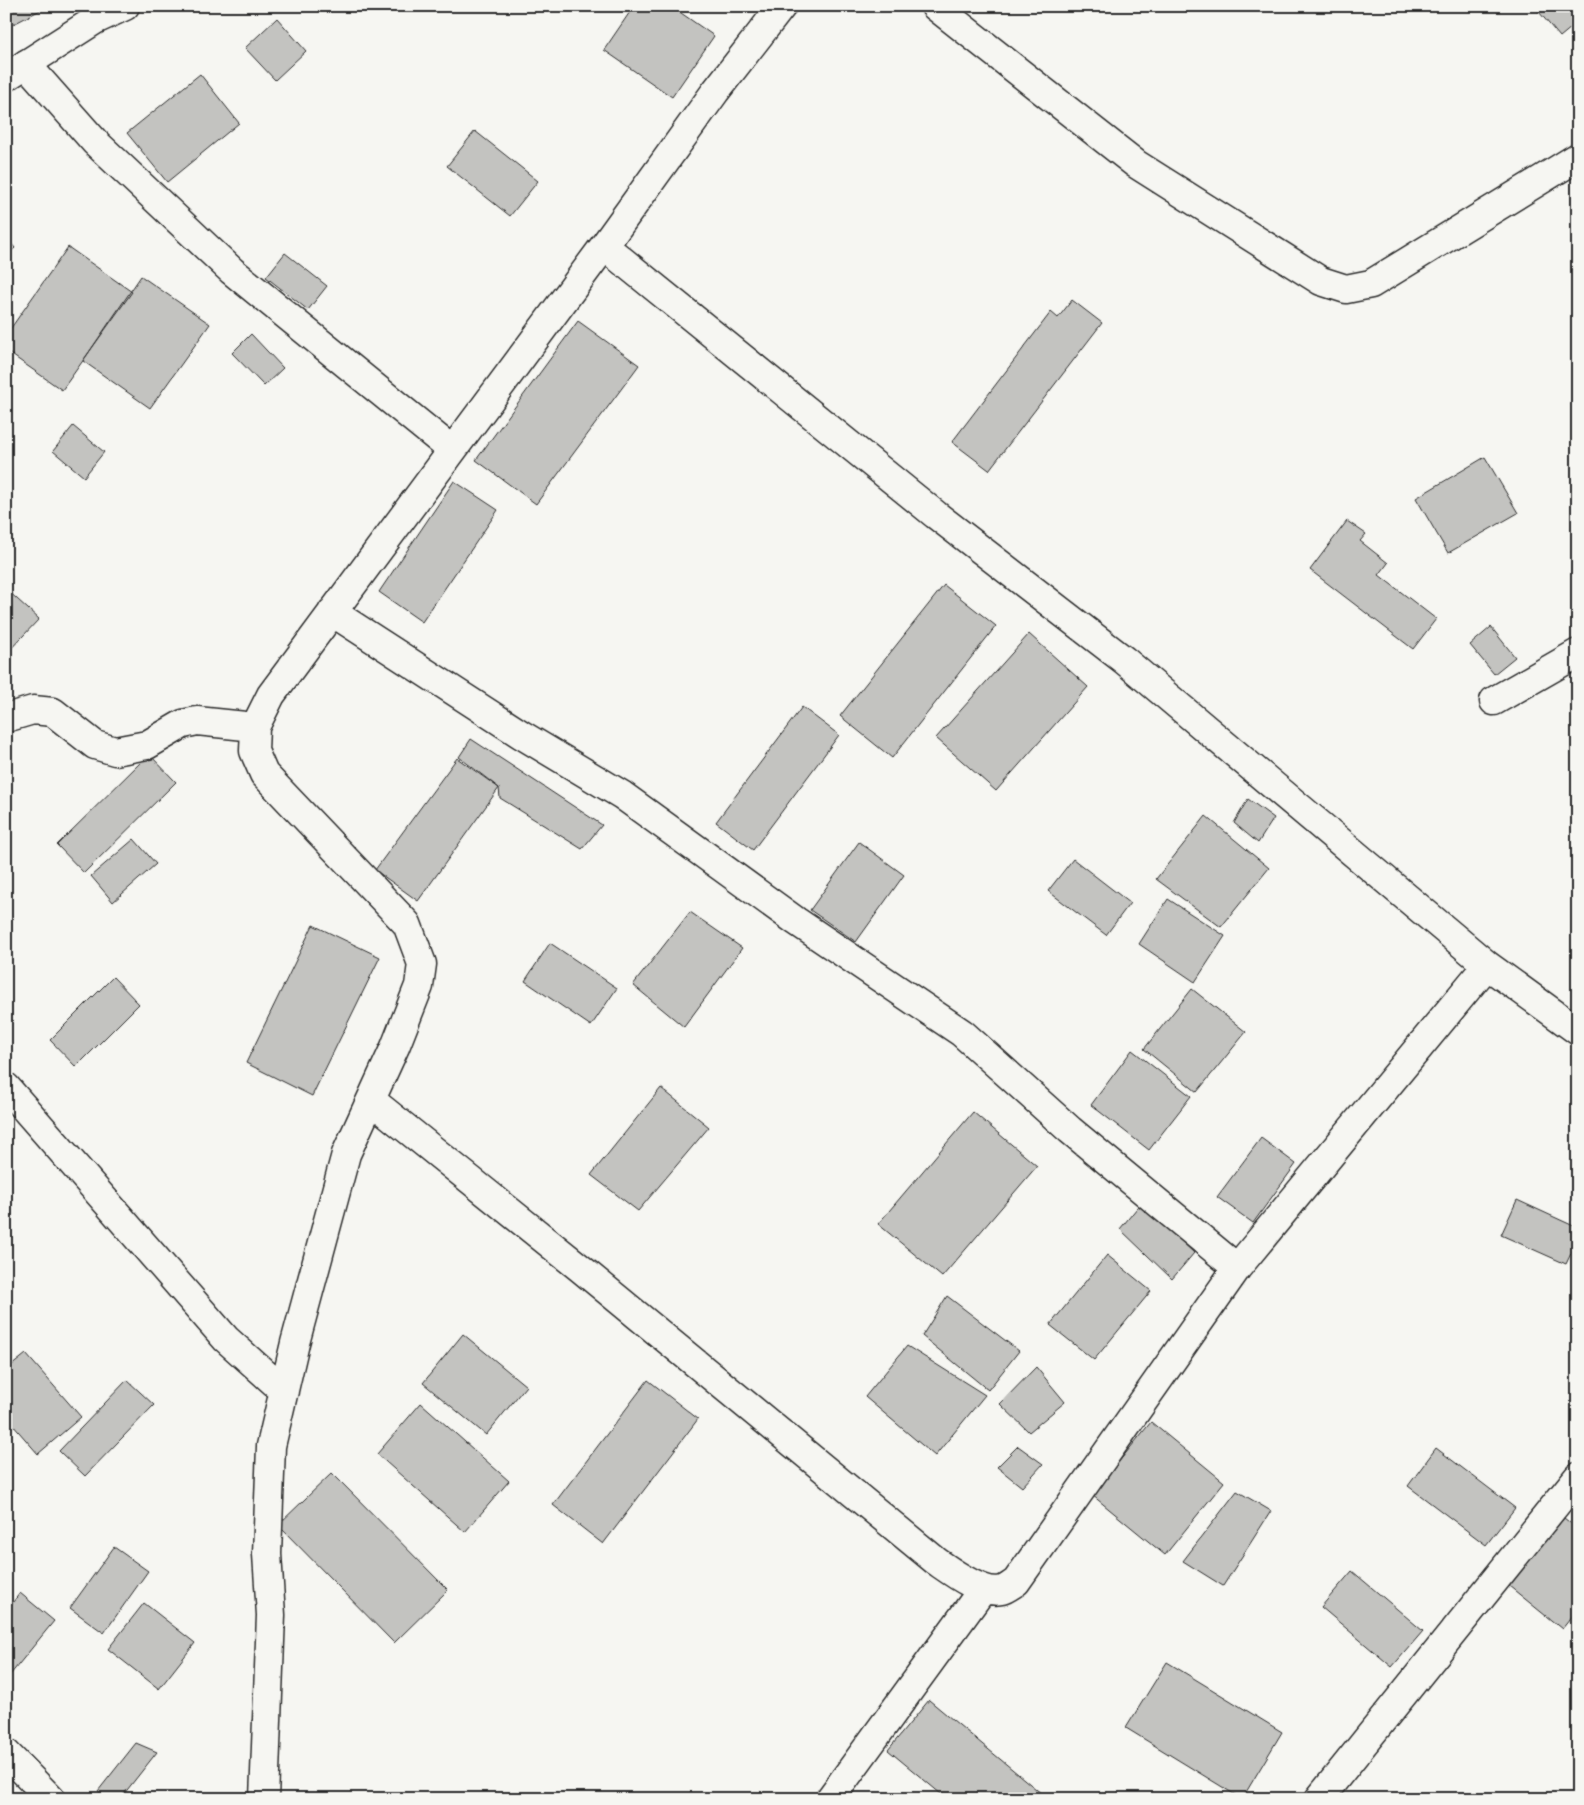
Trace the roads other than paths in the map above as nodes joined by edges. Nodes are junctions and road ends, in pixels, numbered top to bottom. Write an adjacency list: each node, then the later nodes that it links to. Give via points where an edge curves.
1 (125, 6): 4 (street, via 95,20)
2 (782, 6): 6 (street, via 715,92)
3 (935, 6): 5 (street, via 1136,164 1321,281 1346,289 1370,284)
4 (16, 71): 7 (street, via 232,271)
5 (1578, 157)
6 (604, 246): 7 (street); 13 (street, via 936,515 1124,660)
7 (452, 450): 8 (street)
8 (332, 612): 12 (street, via 272,695); 17 (street, via 522,735 622,795 796,921 962,1033 1070,1130)
9 (1578, 653): 10 (street)
10 (1494, 701)
11 (6, 718): 12 (street, via 33,710 53,712 96,745 115,751 147,745 183,724 197,722)
12 (255, 727): 16 (street, via 254,752 264,774 407,924 422,964 419,986)
13 (1487, 965): 14 (street); 17 (street)
14 (1578, 1031)
15 (6, 1087): 18 (street, via 226,1339)
16 (371, 1100): 18 (street, via 346,1154); 20 (street, via 936,1562)
17 (1238, 1268): 20 (street, via 1016,1582 1001,1590)
18 (284, 1391): 23 (street, via 271,1446 267,1554 271,1615)
19 (1578, 1477): 25 (street)
20 (983, 1588): 24 (street)
21 (6, 1753): 22 (street)
22 (51, 1799)
23 (264, 1799)
24 (830, 1799)
25 (1319, 1799)

